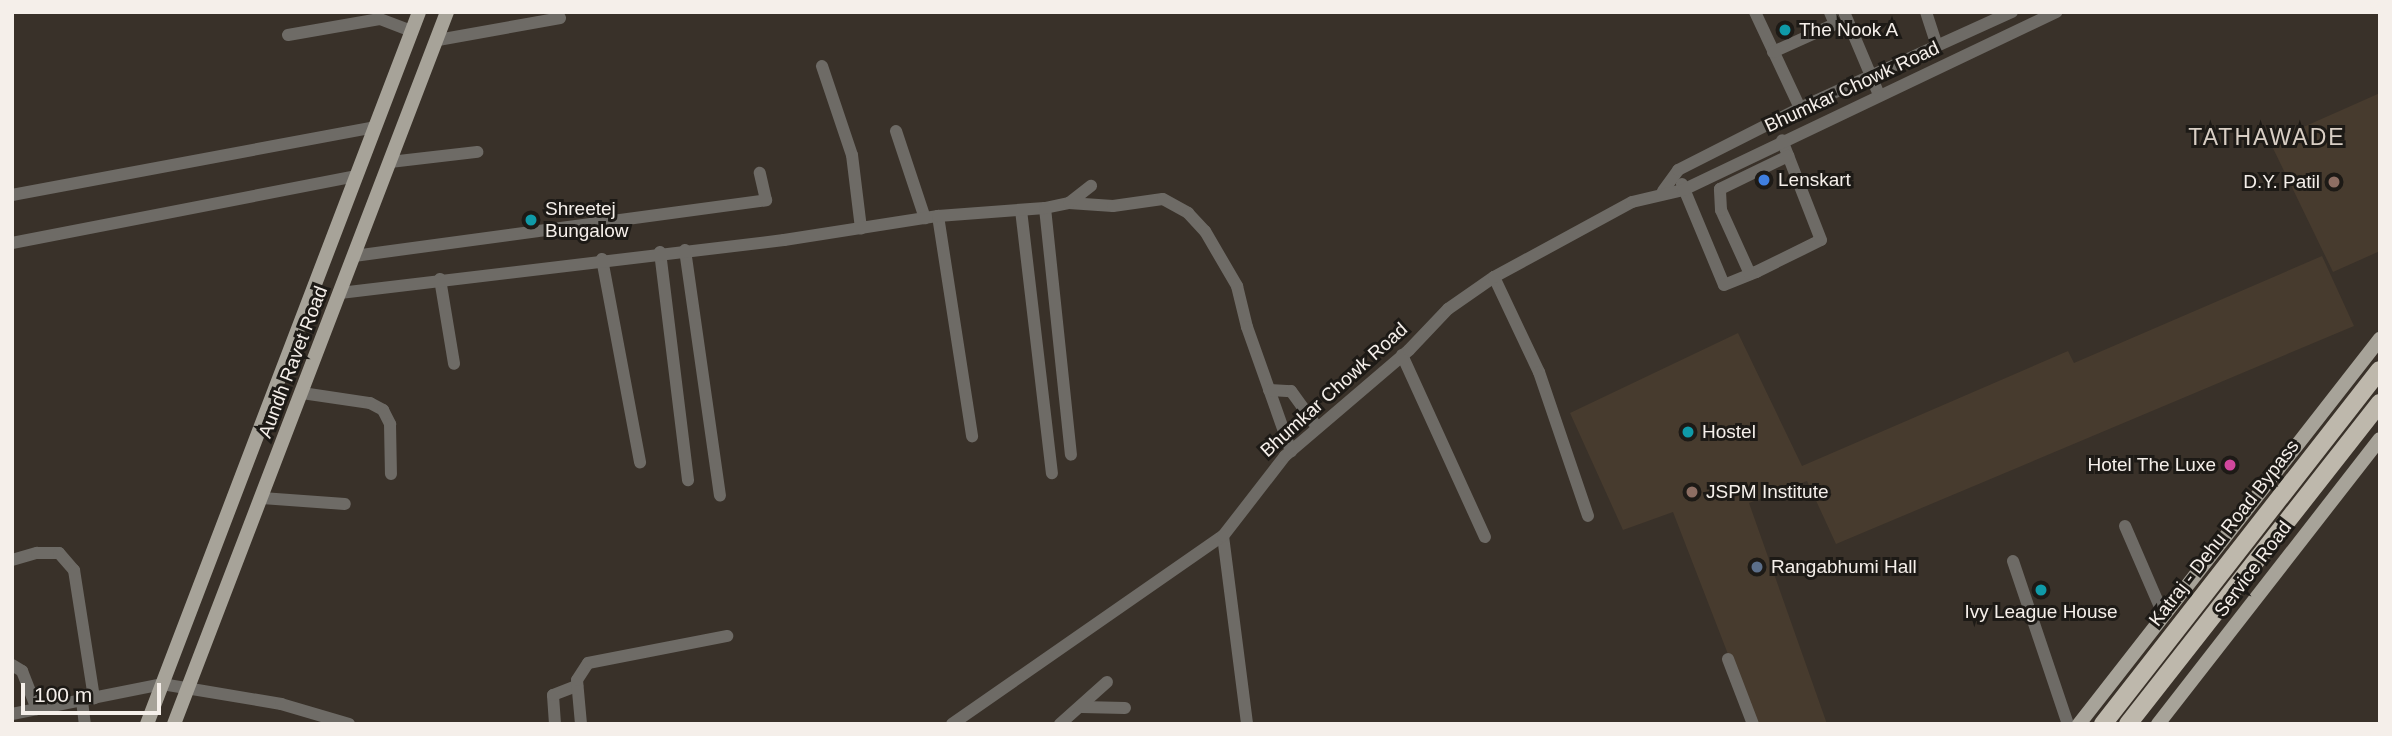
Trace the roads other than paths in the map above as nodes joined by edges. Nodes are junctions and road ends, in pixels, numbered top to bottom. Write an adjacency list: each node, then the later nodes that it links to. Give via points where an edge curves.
1 (419, 12): 10 (main road, Aundh Ravet Road)
2 (447, 12): 12 (main road, Aundh Ravet Road)
3 (1755, 12): 14 (street)
4 (1830, 12): 14 (street, via 1835,24)
5 (1844, 12): 16 (street)
6 (1926, 12): 13 (street)
7 (2057, 12): 17 (street, Bhumkar Chowk Road)
8 (2011, 13): 13 (street, Bhumkar Chowk Road)
9 (560, 18): 12 (street)
10 (412, 32): 11 (street, via 380,19); 19 (main road, Aundh Ravet Road)
11 (288, 36)
12 (438, 40): 24 (main road, Aundh Ravet Road)
13 (1937, 46): 16 (street, Bhumkar Chowk Road)
14 (1773, 52): 18 (street)
15 (822, 66): 36 (street, via 852,155)
16 (1870, 75): 17 (street); 18 (street, Bhumkar Chowk Road)
17 (1879, 95): 21 (street, Bhumkar Chowk Road)
18 (1800, 108): 25 (street, Bhumkar Chowk Road)
19 (375, 127): 27 (main road, Aundh Ravet Road); 31 (street)
20 (896, 131): 35 (street)
21 (1782, 141): 23 (street); 29 (street, Bhumkar Chowk Road)
22 (477, 152): 24 (street)
23 (1788, 156): 42 (street, via 1720,189 1721,210); 42 (street, via 1821,240)
24 (390, 162): 40 (main road, Aundh Ravet Road)
25 (1678, 170): 29 (street); 30 (street, Bhumkar Chowk Road)
26 (760, 173): 40 (street, via 766,200)
27 (356, 176): 37 (street); 76 (main road, Aundh Ravet Road)
28 (1091, 186): 32 (street)
29 (1683, 190): 30 (street, Bhumkar Chowk Road); 42 (street, via 1724,285)
30 (1663, 191): 43 (street, Bhumkar Chowk Road, via 1632,202)
31 (12, 194)
32 (1069, 203): 33 (street); 50 (street, via 1113,206 1163,199 1188,213 1205,231 1237,286)
33 (1045, 208): 34 (street); 57 (street)
34 (1021, 210): 35 (street); 59 (street)
35 (931, 217): 36 (street); 54 (street)
36 (861, 228): 38 (street)
37 (12, 243)
38 (685, 250): 39 (street); 62 (street)
39 (660, 252): 41 (street); 61 (street)
40 (355, 256): 45 (main road, Aundh Ravet Road)
41 (602, 259): 44 (street); 58 (street)
42 (1750, 274)
43 (1494, 277): 47 (street, Bhumkar Chowk Road, via 1448,309); 65 (street, via 1539,372)
44 (440, 279): 45 (street); 48 (street)
45 (340, 293): 51 (main road, Aundh Ravet Road)
46 (2380, 339): 71 (main road)
47 (1402, 355): 53 (street, Bhumkar Chowk Road); 68 (street)
48 (454, 364)
49 (2380, 370): 96 (highway, Katraj - Dehu Road Bypass)
50 (1269, 390): 53 (street, via 1291,391); 56 (street)
51 (302, 393): 60 (street, via 370,403 383,410 390,424); 63 (main road, Aundh Ravet Road)
52 (2380, 403): 97 (highway, Katraj - Dehu Road Bypass)
53 (1317, 427): 56 (street, Bhumkar Chowk Road)
54 (972, 436)
55 (2380, 439): 98 (main road, Service Road)
56 (1291, 451): 67 (street, Bhumkar Chowk Road)
57 (1071, 455)
58 (640, 462)
59 (1052, 473)
60 (391, 474)
61 (688, 480)
62 (720, 496)
63 (262, 498): 64 (street); 78 (main road, Aundh Ravet Road)
64 (345, 504)
65 (1588, 516)
66 (2125, 526): 71 (street)
67 (1223, 536): 84 (street, Bhumkar Chowk Road); 92 (street)
68 (1485, 537)
69 (12, 560): 79 (street, via 37,553 59,554 74,570)
70 (2012, 561): 94 (street)
71 (2163, 614): 95 (main road)
72 (727, 636): 77 (street, via 593,661 580,671)
73 (1728, 659): 93 (street)
74 (12, 665): 82 (street, via 22,671)
75 (1107, 682): 80 (street)
76 (162, 684): 78 (street); 79 (street); 86 (main road, Aundh Ravet Road)
77 (577, 686): 89 (street, via 554,695); 90 (street)
78 (187, 689): 87 (main road, Aundh Ravet Road); 88 (street, via 281,704)
79 (88, 699): 82 (street); 85 (street)
80 (1082, 707): 81 (street); 91 (street)
81 (1125, 708)
82 (37, 709): 83 (street)
83 (18, 717)
84 (960, 722)
85 (85, 724)
86 (147, 724)
87 (174, 724)
88 (349, 724)
89 (555, 724)
90 (581, 724)
91 (1060, 724)
92 (1247, 724)
93 (1752, 724)
94 (2068, 724)
95 (2079, 724)
96 (2103, 724)
97 (2128, 724)
98 (2158, 724)

